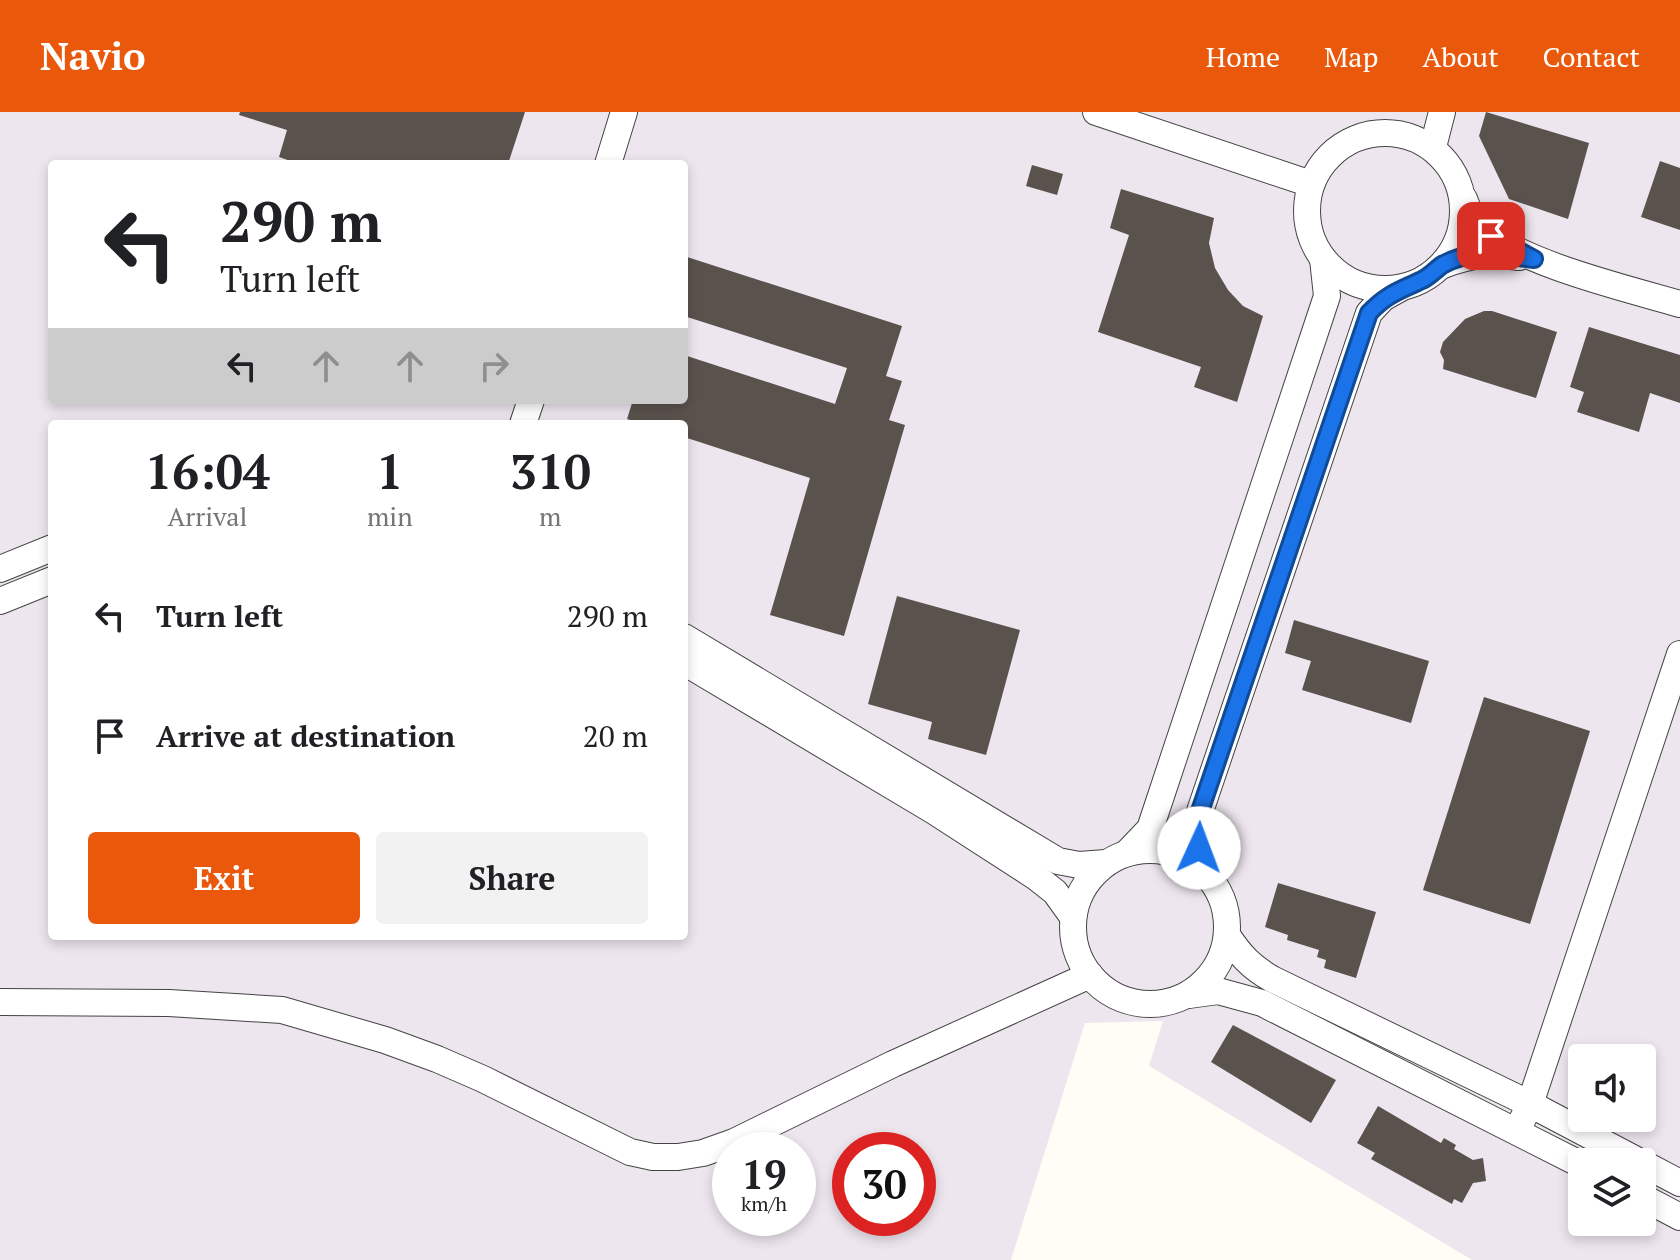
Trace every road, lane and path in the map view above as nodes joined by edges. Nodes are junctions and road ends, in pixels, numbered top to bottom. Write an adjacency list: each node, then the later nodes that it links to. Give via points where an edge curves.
1 (624, 112): 6 (street)
2 (1096, 112): 7 (street)
3 (1442, 112): 5 (street)
4 (1382, 123): 5 (street, via 1389,132); 7 (street, via 1345,143 1321,164)
5 (1433, 147): 8 (street, via 1455,175)
6 (609, 160)
7 (1311, 184): 9 (street, via 1311,237)
8 (1463, 197): 10 (street, via 1477,225); 11 (street, via 1463,223)
9 (1323, 259): 12 (street, via 1357,284); 21 (street, via 1327,296 1150,829)
10 (1534, 259): 11 (street, via 1486,253); 13 (street)
11 (1443, 265): 12 (street)
12 (1401, 288): 22 (street, via 1369,313 1195,826)
13 (1680, 304)
14 (48, 550): 15 (street)
15 (0, 569)
16 (48, 582): 17 (street)
17 (0, 601)
18 (688, 639): 21 (street, via 1058,861 1079,865)
19 (1680, 654): 28 (street)
20 (688, 664): 23 (street, via 1036,877)
21 (1116, 858): 22 (street, via 1150,848 1169,851); 23 (street, via 1085,887)
22 (1203, 870): 24 (street, via 1218,889)
23 (1073, 917): 25 (street, via 1079,957)
24 (1227, 935): 26 (street, via 1215,969); 28 (street, via 1242,958 1272,979)
25 (1090, 975): 26 (street, via 1105,990 1147,1005); 27 (street, via 734,1142 678,1157 630,1152 437,1059 282,1010)
26 (1189, 995): 29 (street, via 1218,991 1262,1003)
27 (0, 1002)
28 (1530, 1104): 29 (street); 30 (street)
29 (1517, 1131): 31 (street)
30 (1614, 1148)
31 (1568, 1158)
32 (1656, 1170): 33 (street)
33 (1680, 1183)
34 (1656, 1204): 35 (street)
35 (1680, 1217)

